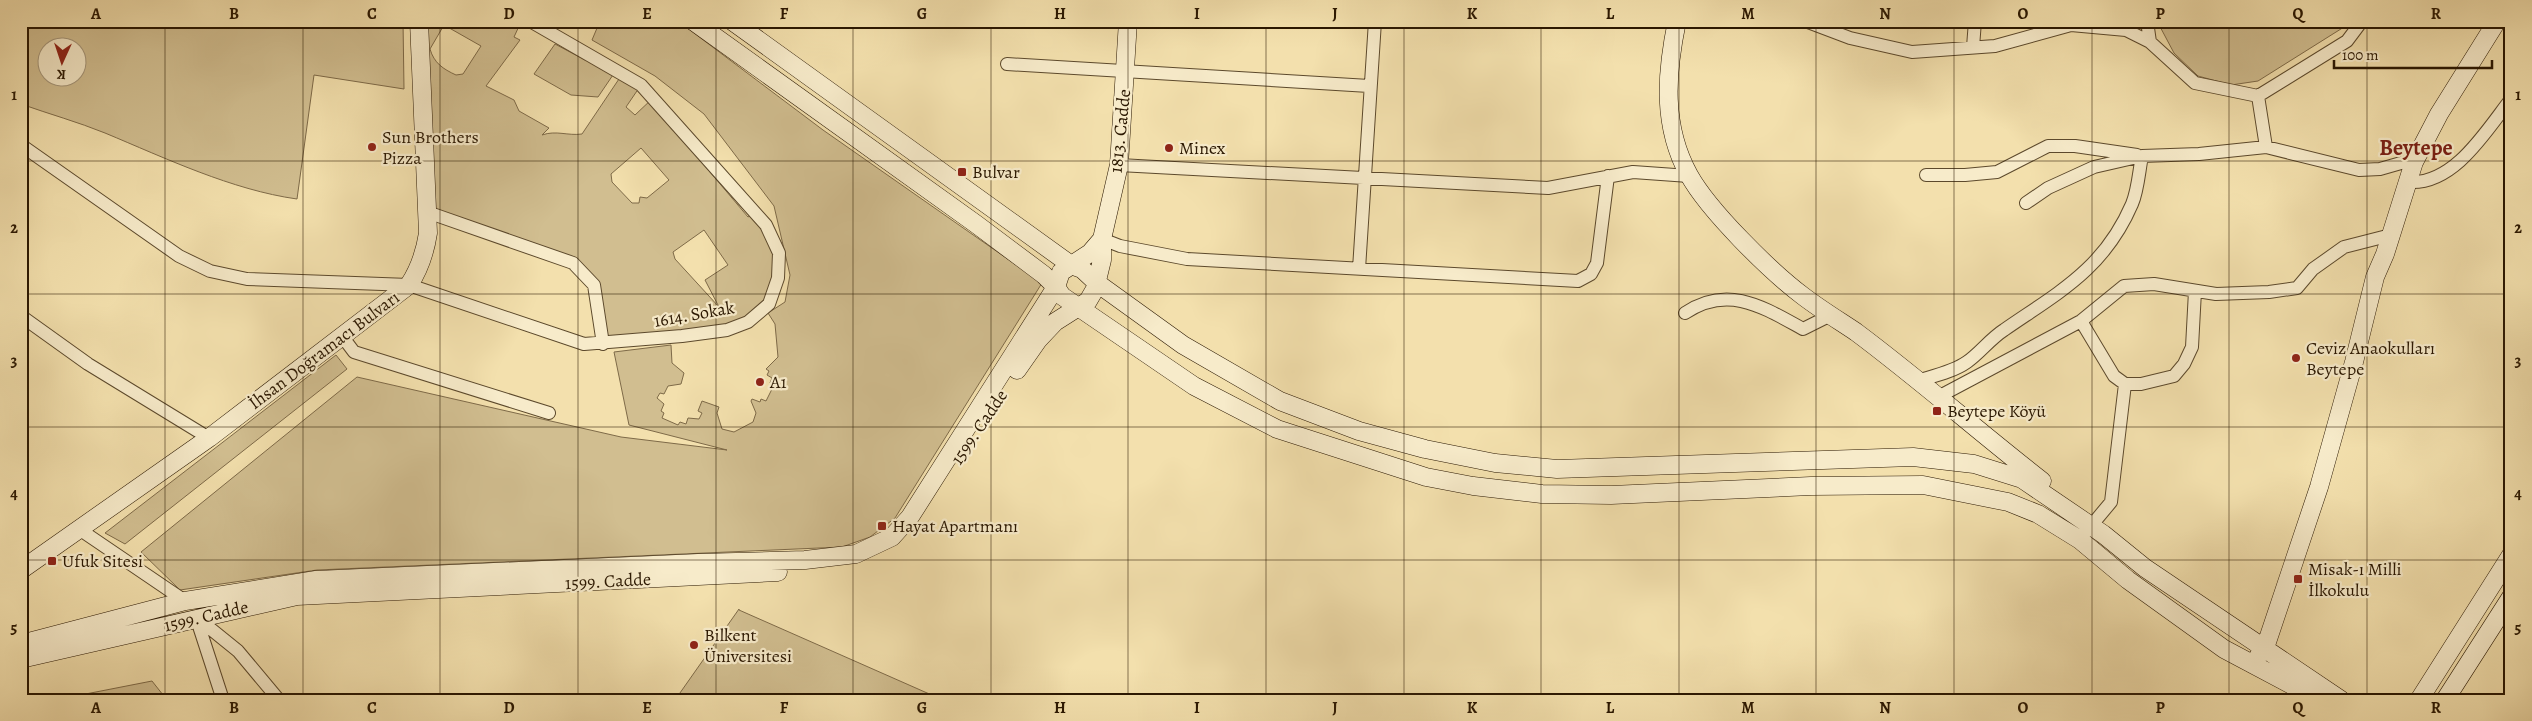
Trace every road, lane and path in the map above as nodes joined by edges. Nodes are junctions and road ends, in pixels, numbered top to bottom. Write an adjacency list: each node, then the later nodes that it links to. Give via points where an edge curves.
1 (419, 21): 31 (street, İhsan Doğramacı Bulvarı)
2 (530, 21): 46 (street, 1614. Sokak, via 641,85 763,222 779,253 778,278 769,304 748,322 726,330)
3 (693, 21): 38 (street, via 976,224)
4 (732, 21): 34 (street)
5 (1128, 21): 16 (street, 1813. Cadde)
6 (1374, 21): 17 (street)
7 (1677, 21): 27 (street, via 1669,60 1668,108 1674,139)
8 (1805, 21): 14 (street, via 1850,38 1912,52)
9 (1975, 21): 14 (street)
10 (2147, 21): 13 (street)
11 (2362, 21): 18 (street, via 2347,41)
12 (2498, 21): 23 (street, via 2439,114)
13 (2150, 42): 14 (street, via 2126,30 2071,25 1995,46); 18 (street, via 2195,83)
14 (1973, 48)
15 (1006, 64): 16 (street)
16 (1126, 71): 17 (street); 24 (street, 1813. Cadde)
17 (1369, 86): 28 (street)
18 (2258, 96): 21 (street)
19 (2511, 99): 29 (street, via 2455,165 2430,180)
20 (21, 145): 37 (street, 1614. Sokak, via 179,256 210,271 247,279)
21 (2266, 147): 22 (street); 23 (street, via 2360,170)
22 (2142, 156): 25 (street, via 2102,149 2048,146 1997,172); 30 (street, via 2094,167 2048,188); 47 (street, via 2132,203 2107,249 2088,269 1988,341 1967,362)
23 (2414, 162): 29 (street)
24 (1119, 165): 28 (street); 33 (street, 1813. Cadde)
25 (1926, 175)
26 (1608, 176): 27 (street, via 1633,172); 28 (street, via 1548,188); 35 (street, via 1597,263 1591,274 1582,280)
27 (1689, 176): 42 (street, via 1748,246 1801,295)
28 (1365, 179): 35 (street)
29 (2408, 182): 32 (street)
30 (2026, 203)
31 (427, 212): 37 (street, İhsan Doğramacı Bulvarı, via 424,254); 46 (street, via 573,263 594,285)
32 (2391, 235): 39 (street, via 2344,247 2313,269 2297,288 2216,294); 63 (street, via 2375,277 2319,487)
33 (1102, 238): 34 (street, 1813. Cadde, via 1090,253); 35 (street, via 1120,246 1171,257); 36 (street, 1813. Cadde)
34 (1071, 265): 36 (street, via 1082,269); 38 (street, via 1061,272)
35 (1359, 269)
36 (1097, 283): 40 (street, via 1093,295); 52 (street, via 1183,345 1280,401 1359,431 1425,449 1495,463 1557,470 1913,458 1974,464 2022,479)
37 (409, 285): 45 (street, İhsan Doğramacı Bulvarı); 46 (street, 1614. Sokak, via 584,344)
38 (1056, 287): 40 (street, via 1062,296); 60 (street, 1599. Cadde, via 910,517 892,536 856,554 805,560 316,580)
39 (2195, 291): 44 (street, via 2154,284 2124,286); 48 (street, via 2192,347 2184,364 2174,376)
40 (1080, 306): 53 (street, via 1194,386 1277,429 1426,477 1542,494 1611,495 1811,486 1923,485 2008,502); 61 (street, 1599. Cadde, via 1055,322 1038,340 915,520 894,543 863,559 817,570 298,596)
41 (1685, 313): 42 (street, via 1700,303 1734,298 1761,306 1803,329)
42 (1831, 315): 47 (street)
43 (21, 316): 51 (street, via 88,364)
44 (2081, 321): 48 (street, via 2114,376); 49 (street)
45 (342, 336): 50 (street, via 354,352); 51 (street, İhsan Doğramacı Bulvarı)
46 (603, 344)
47 (1917, 381): 49 (street)
48 (2125, 384): 54 (street, via 2110,502)
49 (1938, 397): 52 (street, via 2044,482)
50 (549, 414)
51 (209, 438): 55 (street, İhsan Doğramacı Bulvarı)
52 (2046, 494): 53 (street); 54 (street)
53 (2038, 514): 56 (street)
54 (2092, 526): 56 (street); 63 (street, via 2145,568)
55 (79, 529): 58 (street, İhsan Doğramacı Bulvarı); 60 (street)
56 (2080, 540): 65 (street, via 2202,634)
57 (2511, 555): 70 (street)
58 (21, 570)
59 (2511, 596): 71 (street)
60 (185, 601): 61 (street); 62 (street, 1599. Cadde)
61 (196, 617): 64 (street, 1599. Cadde); 66 (street); 67 (street, via 238,651)
62 (21, 644)
63 (2265, 648): 65 (street); 69 (street)
64 (21, 659)
65 (2252, 663): 68 (street)
66 (223, 700)
67 (279, 700)
68 (2320, 700)
69 (2341, 700)
70 (2419, 700)
71 (2445, 700)

